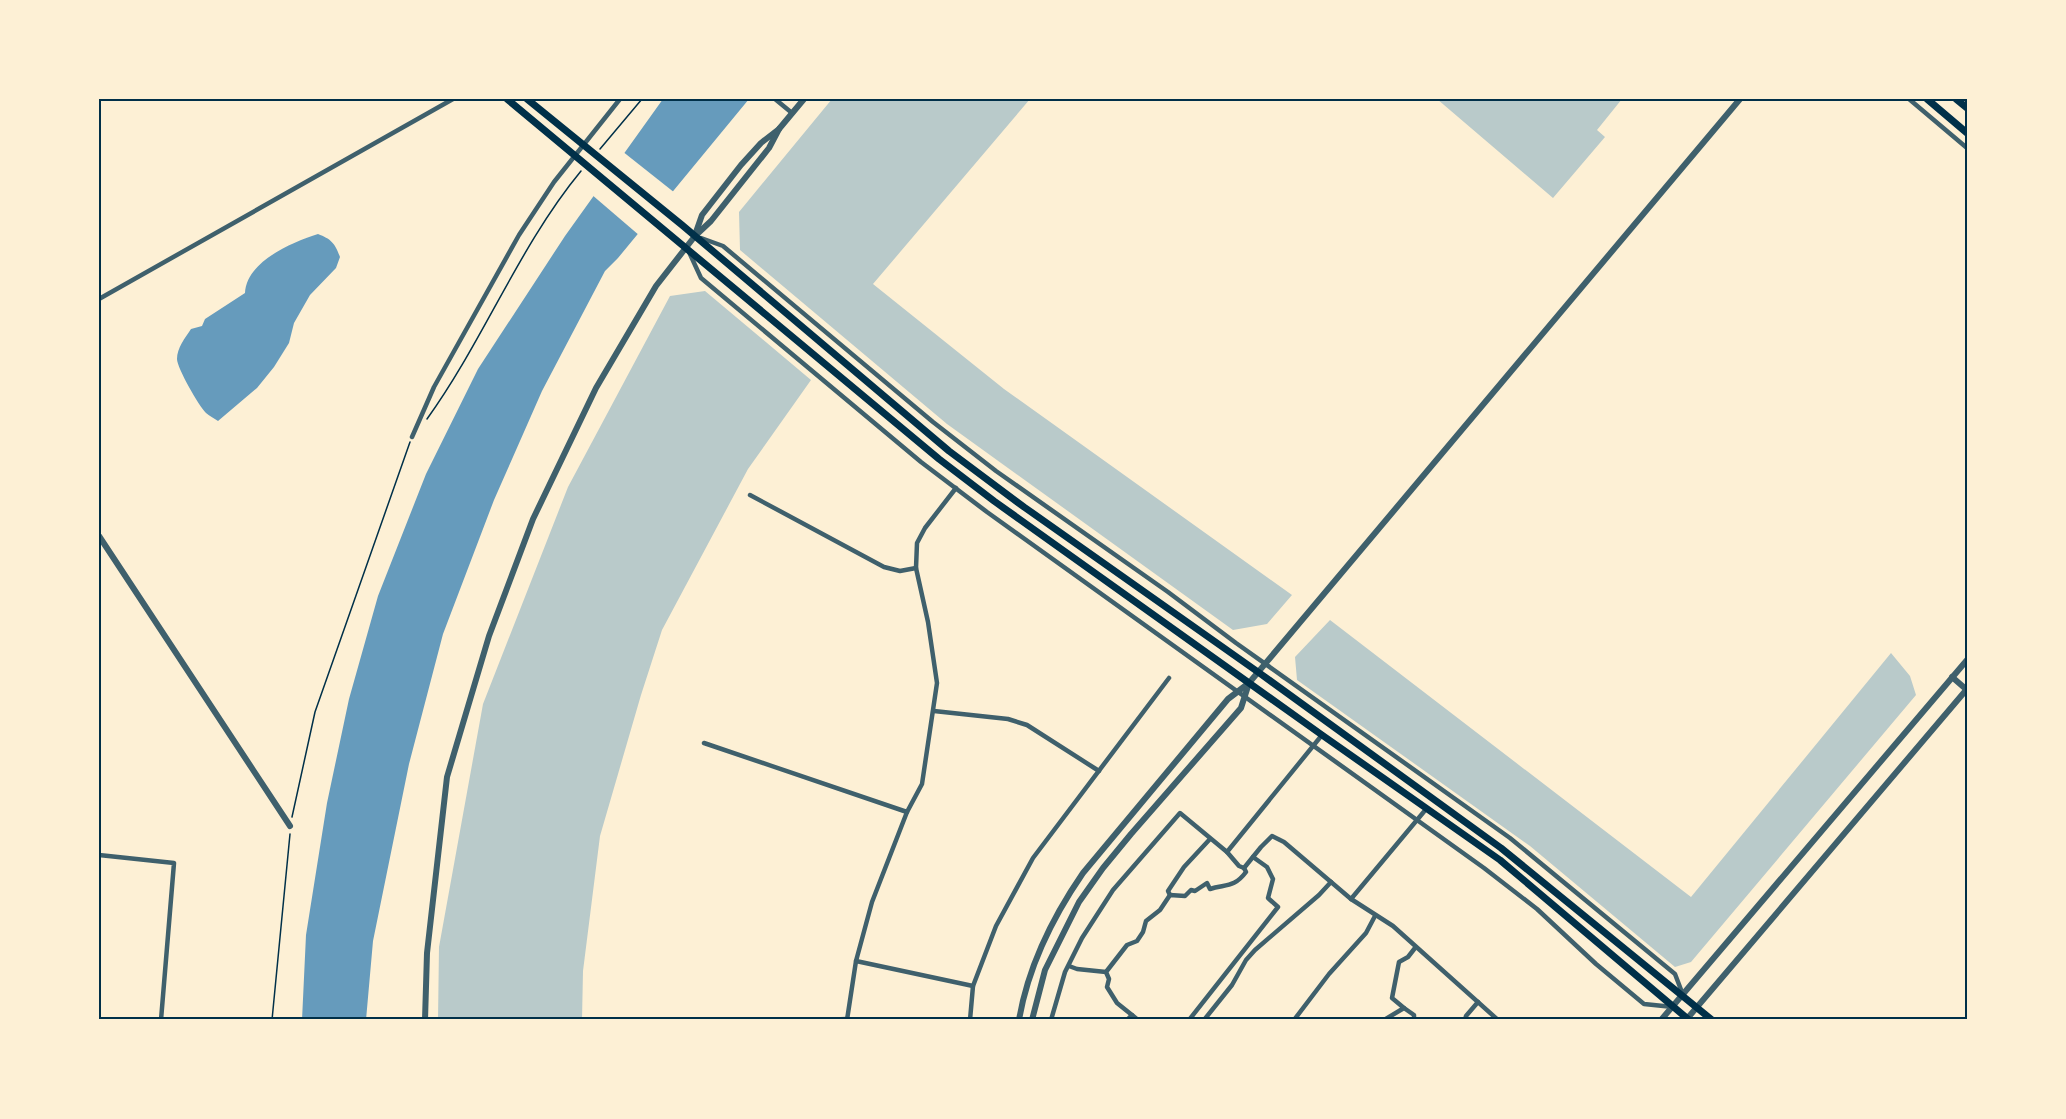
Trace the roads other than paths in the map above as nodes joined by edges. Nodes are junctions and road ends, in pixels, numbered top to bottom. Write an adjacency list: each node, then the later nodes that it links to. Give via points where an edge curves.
1 (453, 99): 19 (street)
2 (507, 99): 18 (main road)
3 (527, 99): 15 (main road)
4 (620, 99): 15 (street)
5 (775, 99): 12 (street)
6 (804, 99): 12 (street)
7 (1740, 99): 26 (street)
8 (1909, 99): 16 (street)
9 (1927, 99): 14 (main road)
10 (1957, 100): 11 (main road)
11 (1967, 108)
12 (792, 113): 13 (street)
13 (779, 129): 17 (street, via 769,148); 17 (street, via 741,165 702,215)
14 (1967, 133)
15 (583, 145): 17 (main road); 20 (street, via 519,235 434,387)
16 (1967, 148)
17 (695, 236): 18 (street); 26 (street, via 723,246 996,471); 27 (main road, via 949,451)
18 (687, 247): 21 (street, via 701,278); 30 (main road, via 939,459); 64 (street, via 656,286 596,388 533,519 489,636 447,777 427,953)
19 (99, 299)
20 (412, 437)
21 (956, 488): 24 (street, via 917,543); 32 (street)
22 (750, 495): 24 (street, via 884,567 900,571)
23 (99, 536): 42 (street)
24 (916, 568): 34 (street, via 937,683)
25 (1967, 660): 28 (street)
26 (1265, 663): 27 (street); 57 (street, via 1510,838 1675,974)
27 (1258, 672): 30 (street); 57 (main road, via 1501,848)
28 (1952, 677): 31 (street); 57 (street)
29 (1169, 678): 38 (street)
30 (1249, 683): 32 (street); 33 (street); 35 (main road)
31 (1967, 689): 60 (street)
32 (1238, 691): 33 (street); 68 (street, via 1071,890 1035,962)
33 (1245, 696): 37 (street); 69 (street, via 1241,708 1110,860 1079,902 1045,970)
34 (934, 711): 38 (street, via 1008,719 1027,725); 40 (street, via 922,784)
35 (1322, 735): 37 (street); 39 (main road)
36 (704, 743): 40 (street)
37 (1313, 746): 41 (street); 44 (street)
38 (1099, 771): 56 (street, via 1033,858 996,926)
39 (1427, 808): 41 (street); 59 (main road, via 1500,860)
40 (907, 812): 53 (street, via 872,902)
41 (1417, 820): 50 (street); 59 (street, via 1537,909 1644,1004)
42 (290, 826)
43 (1210, 839): 44 (street); 49 (street, via 1184,867 1168,891); 54 (street, via 1180,813 1113,890)
44 (1227, 852): 47 (street)
45 (99, 855): 63 (street, via 174,863)
46 (1253, 857): 47 (street); 48 (street, via 1272,836); 75 (street, via 1267,867 1273,879 1268,898 1278,907)
47 (1244, 868): 49 (street, via 1246,872 1240,880 1231,885 1210,889 1207,883 1185,896)
48 (1331, 882): 50 (street); 76 (street, via 1255,950)
49 (1170, 895): 55 (street, via 1146,921 1137,941 1127,945)
50 (1351, 899): 51 (street)
51 (1375, 916): 52 (street); 77 (street, via 1366,933)
52 (1415, 948): 58 (street); 61 (street, via 1399,962 1397,970 1392,998)
53 (856, 960): 56 (street); 66 (street)
54 (1069, 966): 55 (street); 70 (street)
55 (1106, 972): 62 (street, via 1107,987 1117,1003)
56 (973, 986): 67 (street)
57 (1683, 995): 59 (street); 60 (main road)
58 (1478, 1002): 80 (street); 81 (street)
59 (1673, 1006): 82 (street); 83 (main road)
60 (1697, 1007): 83 (street); 84 (main road)
61 (1404, 1008): 78 (street); 79 (street, via 1414,1015)
62 (1132, 1015): 73 (street); 74 (street)
63 (161, 1020)
64 (425, 1020)
65 (821, 1020): 66 (street)
66 (847, 1020)
67 (970, 1020)
68 (1019, 1020)
69 (1032, 1020)
70 (1051, 1020)
71 (1100, 1020): 72 (street)
72 (1105, 1020)
73 (1127, 1020)
74 (1138, 1020)
75 (1189, 1020)
76 (1204, 1020)
77 (1294, 1020)
78 (1384, 1020)
79 (1414, 1020)
80 (1465, 1020)
81 (1498, 1020)
82 (1661, 1020)
83 (1687, 1020)
84 (1712, 1020)

